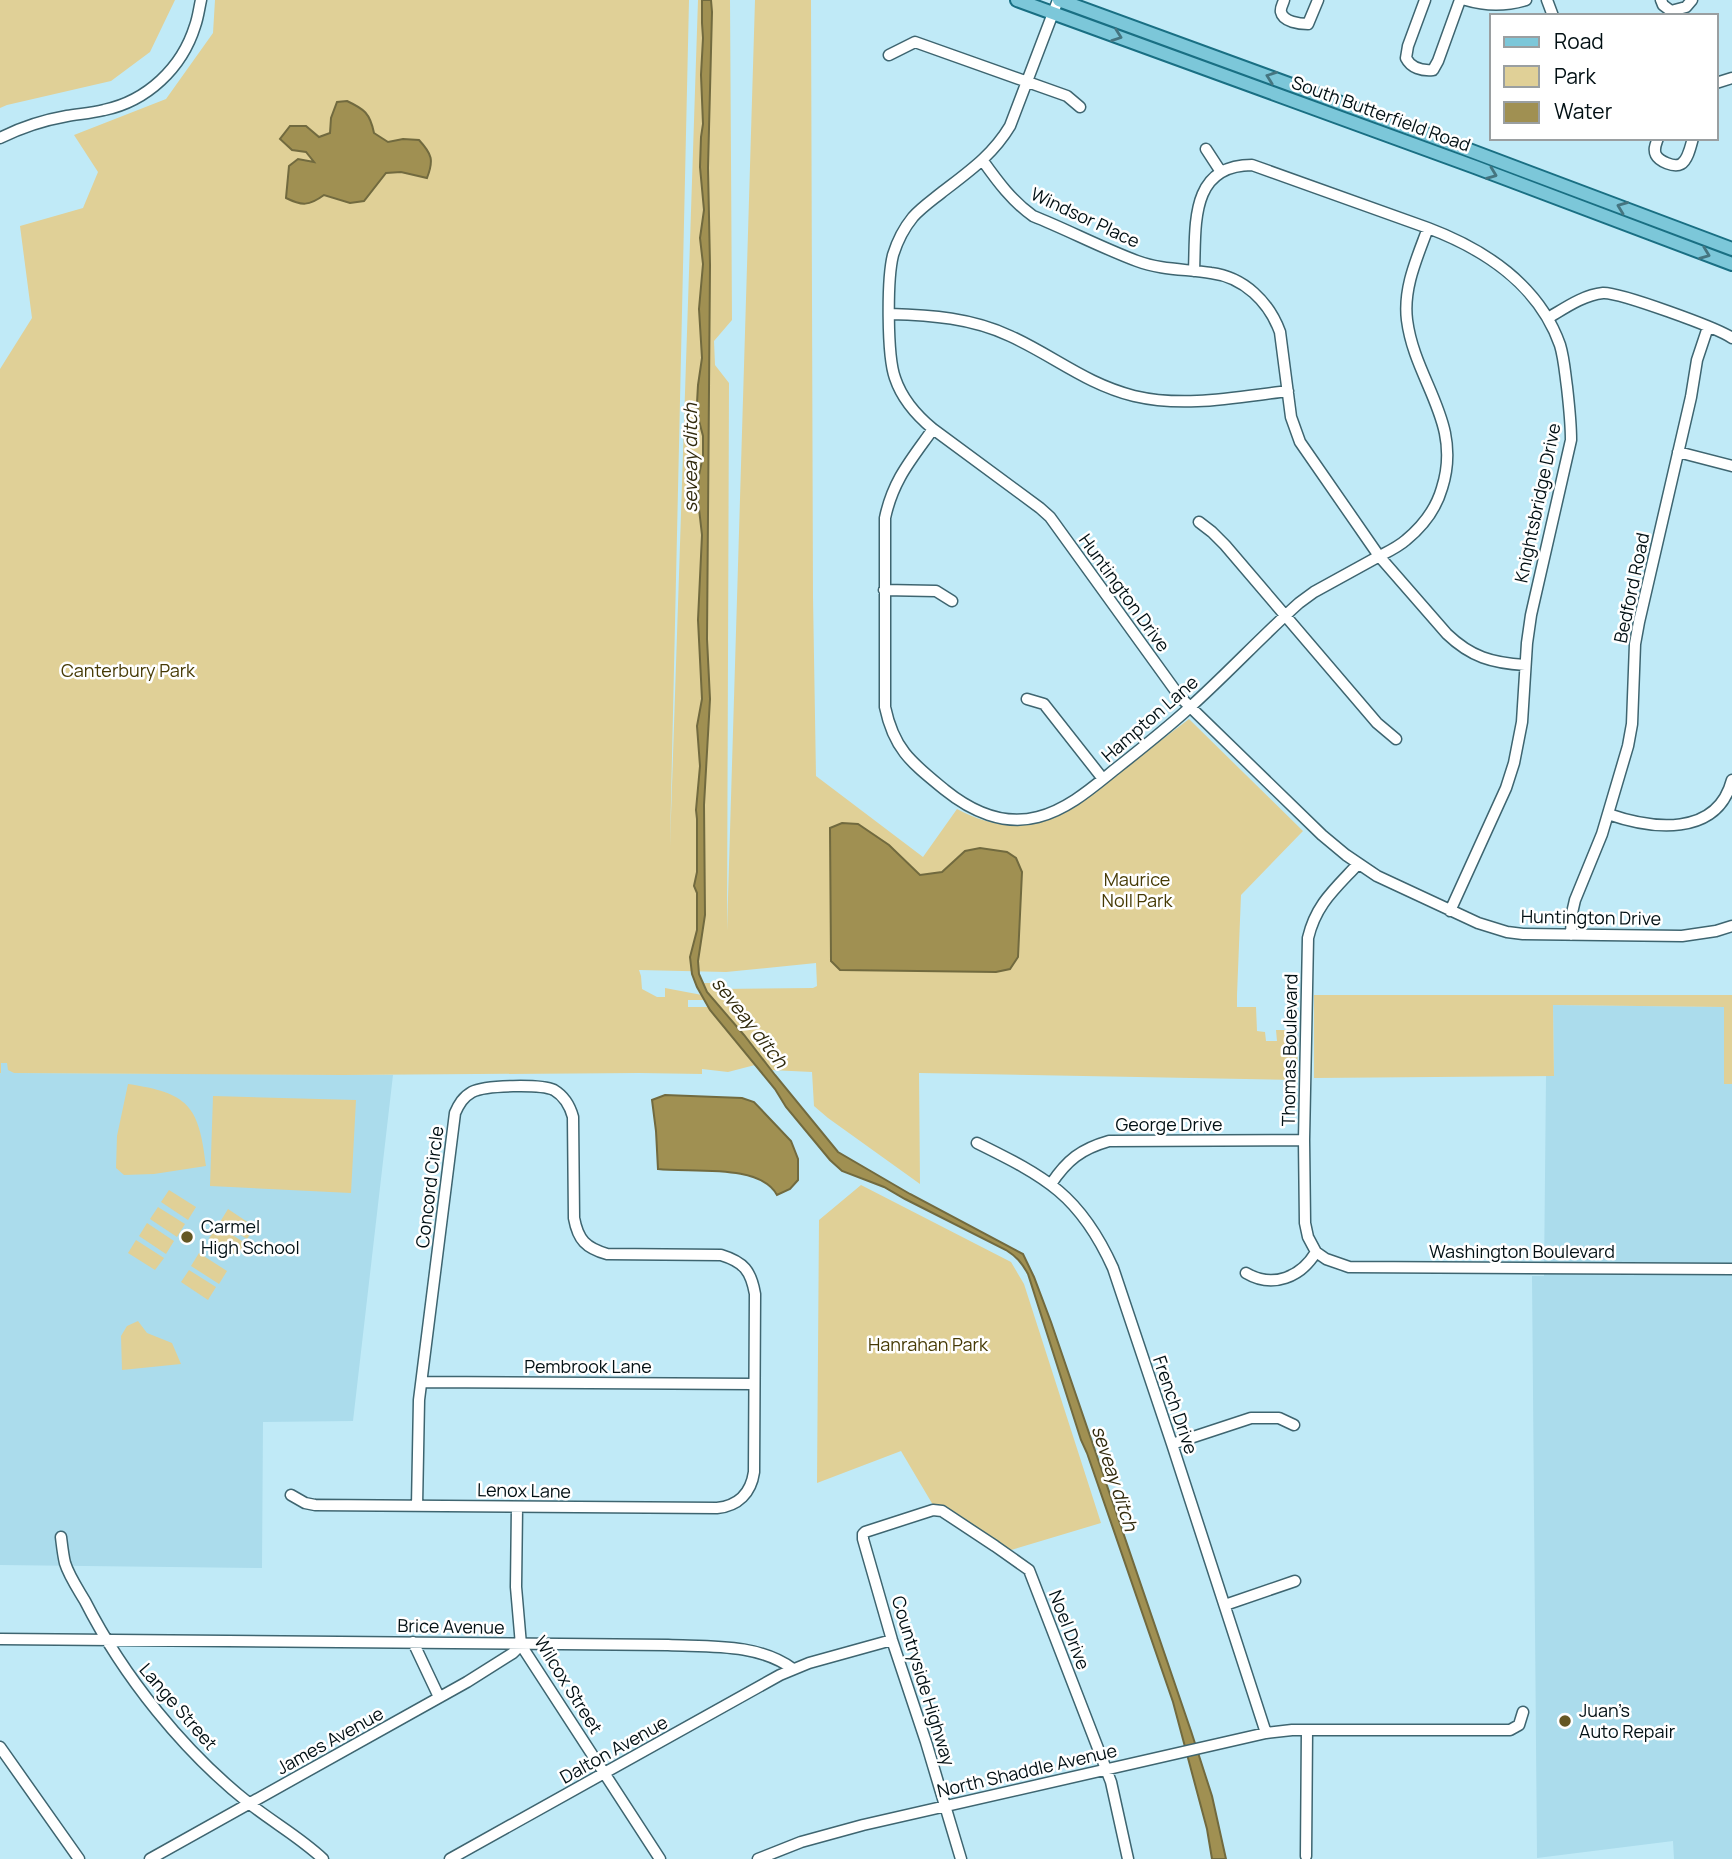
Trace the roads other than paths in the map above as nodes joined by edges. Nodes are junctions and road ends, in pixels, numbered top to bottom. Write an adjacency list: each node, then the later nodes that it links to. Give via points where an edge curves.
1 (201, 0): 16 (street, via 179,60 147,92 115,107 38,123)
2 (1017, 0): 12 (main road, South Butterfield Road)
3 (1058, 0): 12 (street, Huntington Drive); 23 (main road, South Butterfield Road, one-way to 3)
4 (1284, 0): 5 (street, via 1282,16 1302,24 1311,20)
5 (1318, 0)
6 (1425, 0): 7 (street, via 1406,58 1425,71 1438,61)
7 (1461, 0)
8 (1466, 0): 9 (street, via 1488,5)
9 (1526, 0)
10 (1661, 0): 11 (street, via 1671,11)
11 (1692, 0)
12 (1053, 13): 14 (street, Huntington Drive); 24 (main road, South Butterfield Road, one-way to 24)
13 (889, 55): 14 (street, via 915,42)
14 (1027, 81): 15 (street, via 1067,96); 20 (street, Huntington Drive, via 1010,126)
15 (1080, 107)
16 (0, 138)
17 (1657, 140): 18 (street, via 1656,156 1677,165 1685,160)
18 (1692, 140)
19 (1206, 149): 21 (street)
20 (983, 161): 25 (street, Windsor Place, via 1018,205 1033,215 1136,261); 26 (street, Huntington Drive, via 922,208 905,229 891,268)
21 (1221, 172): 22 (street, Knightsbridge Drive, via 1246,165 1261,167); 25 (street, via 1207,185 1198,204)
22 (1428, 228): 27 (street, Knightsbridge Drive, via 1451,236 1505,269); 35 (street, Hampton Lane, via 1409,281 1407,321 1412,346 1445,427 1446,477 1426,520 1407,540)
23 (1732, 248)
24 (1732, 264)
25 (1194, 271): 30 (street, Windsor Place, via 1220,274 1237,282 1268,307 1280,332)
26 (890, 314): 30 (street, via 951,318 991,328 1085,379 1136,396 1197,402); 31 (street, Huntington Drive, via 895,380 908,403)
27 (1548, 318): 28 (street, via 1583,298 1606,293); 39 (street, Knightsbridge Drive, via 1563,355 1571,440 1533,604)
28 (1708, 327): 29 (street); 32 (street, Bedford Road)
29 (1732, 338)
30 (1288, 391): 35 (street, Windsor Place, via 1300,442)
31 (933, 429): 36 (street, Hampton Lane, via 902,471 889,498); 41 (street, Huntington Drive, via 1049,517)
32 (1678, 452): 33 (street); 45 (street, Bedford Road, via 1635,645 1628,746)
33 (1732, 466)
34 (1199, 522): 38 (street, via 1219,538)
35 (1379, 556): 38 (street, Hampton Lane, via 1314,592); 39 (street, Windsor Place, via 1458,644 1485,659)
36 (884, 590): 37 (street, via 936,591); 43 (street, Hampton Lane, via 885,707 895,739 915,765 968,807 1005,819 1030,819 1060,809)
37 (952, 601)
38 (1285, 616): 41 (street, Hampton Lane); 42 (street, via 1377,723)
39 (1525, 665): 47 (street, Knightsbridge Drive, via 1514,763)
40 (1027, 699): 43 (street, via 1044,704)
41 (1190, 708): 43 (street, Hampton Lane); 46 (street, Huntington Drive, via 1322,835)
42 (1396, 738)
43 (1103, 779)
44 (1732, 780): 45 (street, via 1713,811 1688,824 1644,825)
45 (1608, 814): 49 (street, Bedford Road, via 1575,900)
46 (1359, 864): 47 (street, Huntington Drive); 50 (street, Thomas Boulevard, via 1321,904 1308,938)
47 (1450, 911): 49 (street, Huntington Drive, via 1507,932)
48 (1732, 926): 49 (street, Huntington Drive, via 1682,936)
49 (1572, 935)
50 (1304, 1140): 52 (street, George Drive, via 1109,1141 1071,1159); 53 (street, Thomas Boulevard, via 1305,1223)
51 (977, 1143): 52 (street, French Drive)
52 (1051, 1184): 59 (street, French Drive, via 1080,1211 1103,1246)
53 (1316, 1252): 54 (street, Washington Boulevard, via 1349,1267); 55 (street, via 1300,1271 1288,1277 1261,1280)
54 (1732, 1269)
55 (1246, 1273)
56 (422, 1382): 57 (street, Pembrook Lane); 57 (street, Concord Circle, via 455,1113 475,1090 511,1086 550,1089 571,1110 574,1218 588,1247 607,1254 721,1255 748,1272 755,1294); 62 (street, Concord Circle)
57 (753, 1384): 60 (street, Concord Circle, via 754,1472)
58 (1294, 1425): 59 (street, via 1279,1418 1251,1418)
59 (1172, 1444): 67 (street, French Drive)
60 (750, 1487): 63 (street, Lenox Lane, via 736,1503 717,1508)
61 (291, 1495): 62 (street, Lenox Lane, via 316,1505)
62 (417, 1506): 63 (street, Lenox Lane)
63 (517, 1507): 72 (street, Wilcox Street)
64 (884, 1525): 70 (street, Countryside Highway, via 865,1532 863,1539); 79 (street, Noel Drive, via 939,1510 1026,1567)
65 (61, 1537): 69 (street, Lange Street, via 65,1564)
66 (1295, 1581): 67 (street)
67 (1225, 1605): 77 (street, French Drive)
68 (0, 1639): 69 (street, Brice Avenue)
69 (106, 1640): 71 (street, Brice Avenue); 81 (street, Lange Street, via 184,1741)
70 (892, 1640): 73 (street); 82 (street, Countryside Highway)
71 (413, 1642): 72 (street, Brice Avenue); 74 (street)
72 (521, 1645): 73 (street, Brice Avenue, via 719,1647 756,1651); 74 (street, James Avenue); 80 (street, Wilcox Street)
73 (793, 1670): 80 (street, Dalton Avenue)
74 (439, 1697): 81 (street, James Avenue)
75 (1522, 1712): 76 (street, North Shaddle Avenue, via 1519,1725 1510,1730)
76 (1307, 1730): 77 (street, North Shaddle Avenue); 83 (street)
77 (1266, 1733): 79 (street, North Shaddle Avenue)
78 (0, 1747): 84 (street)
79 (1105, 1769): 82 (street, North Shaddle Avenue); 91 (street, Noel Drive)
80 (606, 1773): 87 (street, Dalton Avenue); 88 (street, Wilcox Street)
81 (250, 1804): 85 (street, James Avenue); 86 (street, Lange Street)
82 (945, 1806): 89 (street, North Shaddle Avenue, via 801,1842); 90 (street, Countryside Highway)
83 (1306, 1856)
84 (79, 1859)
85 (149, 1859)
86 (323, 1859)
87 (450, 1859)
88 (660, 1859)
89 (758, 1859)
90 (961, 1859)
91 (1128, 1859)

